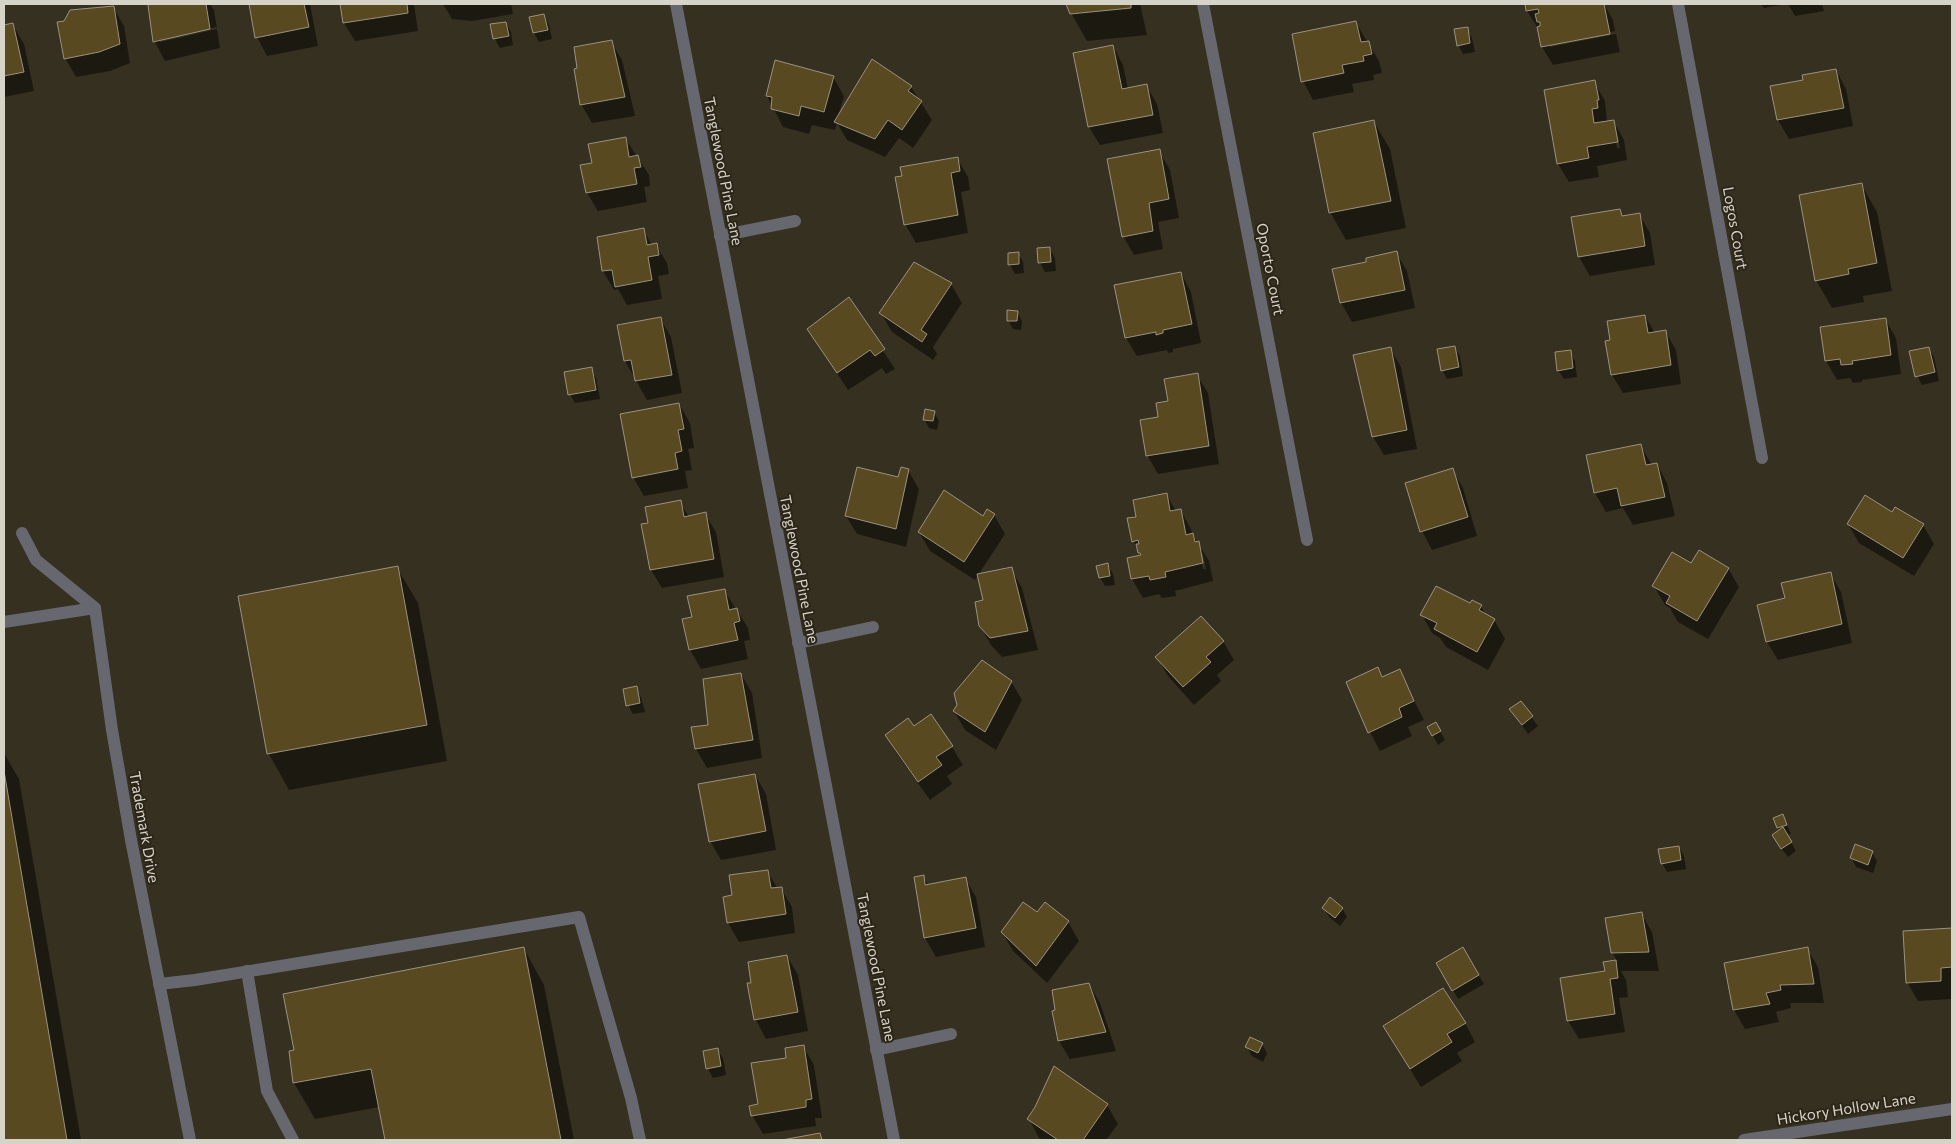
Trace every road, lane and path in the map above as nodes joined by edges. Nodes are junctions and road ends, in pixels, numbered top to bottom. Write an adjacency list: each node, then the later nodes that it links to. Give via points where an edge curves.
1 (676, 4): 5 (street, Tanglewood Pine Lane)
2 (1203, 4): 8 (street, Oporto Court)
3 (1678, 4): 6 (street, Logos Court)
4 (795, 221): 5 (street)
5 (720, 236): 12 (street, Tanglewood Pine Lane)
6 (1762, 458)
7 (22, 533): 9 (street, via 36,560)
8 (1307, 540)
9 (95, 608): 10 (street); 14 (street, Trademark Drive, via 130,840)
10 (4, 622)
11 (872, 627): 12 (street)
12 (798, 643): 16 (street, Tanglewood Pine Lane)
13 (247, 971): 14 (street); 19 (street, via 267,1091); 20 (street, via 579,917)
14 (159, 984): 18 (street, Trademark Drive)
15 (951, 1034): 16 (street)
16 (876, 1050): 21 (street, Tanglewood Pine Lane)
17 (1952, 1109): 22 (street, Hickory Hollow Lane)
18 (190, 1140)
19 (294, 1140)
20 (640, 1140)
21 (894, 1140)
22 (1744, 1140)

